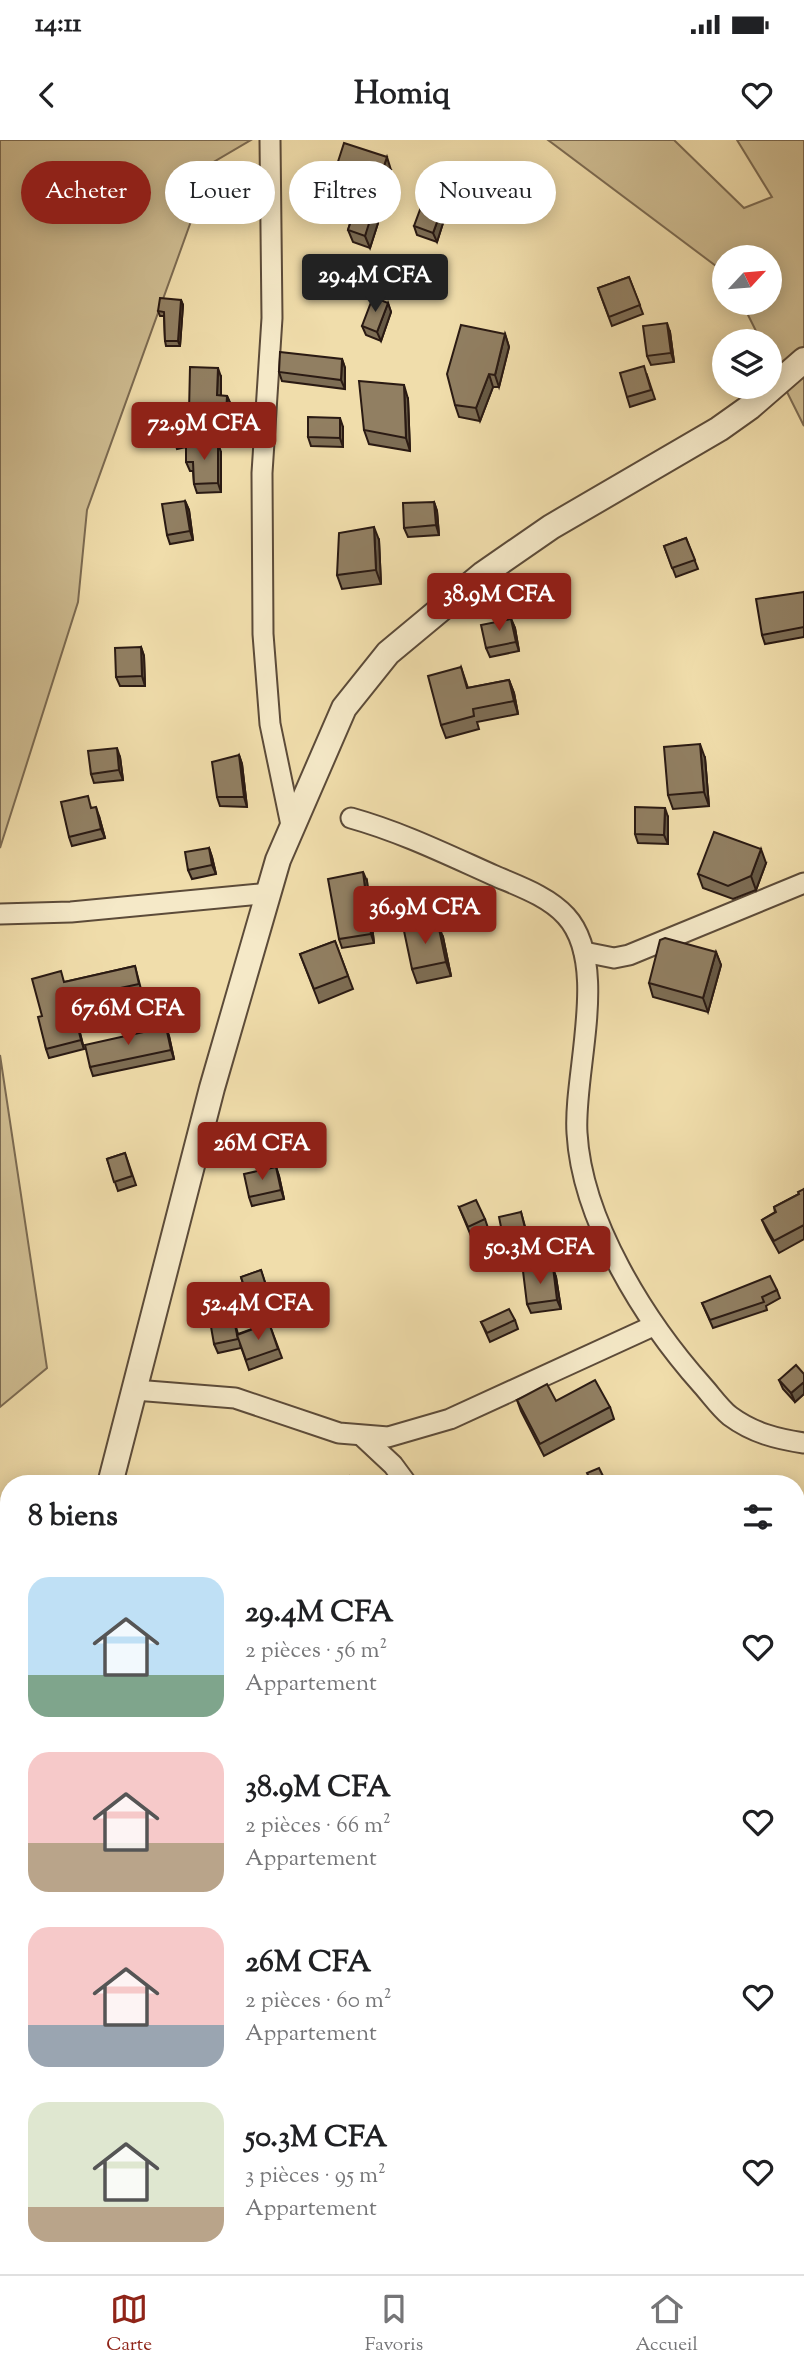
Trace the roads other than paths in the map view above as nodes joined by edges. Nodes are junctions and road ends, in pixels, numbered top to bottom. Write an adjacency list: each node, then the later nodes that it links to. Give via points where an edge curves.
1 (270, 140): 4 (street, via 272,318 262,473 263,634 270,724)
2 (804, 360): 4 (street, via 719,429 517,549 388,653 344,708)
3 (351, 818): 8 (street, via 402,833 526,889 566,916)
4 (291, 825): 6 (street)
5 (804, 883): 8 (street, via 629,955 614,958)
6 (270, 893): 7 (street, via 71,912); 10 (street, via 212,1088)
7 (0, 914)
8 (584, 952): 9 (street, via 587,976 577,1102 580,1163 607,1236)
9 (653, 1326): 11 (street, via 450,1419 388,1437); 12 (street, via 728,1415 772,1438)
10 (135, 1390): 11 (street, via 235,1398 313,1425); 13 (street)
11 (362, 1436): 14 (street)
12 (804, 1443)
13 (112, 1475)
14 (400, 1475)

